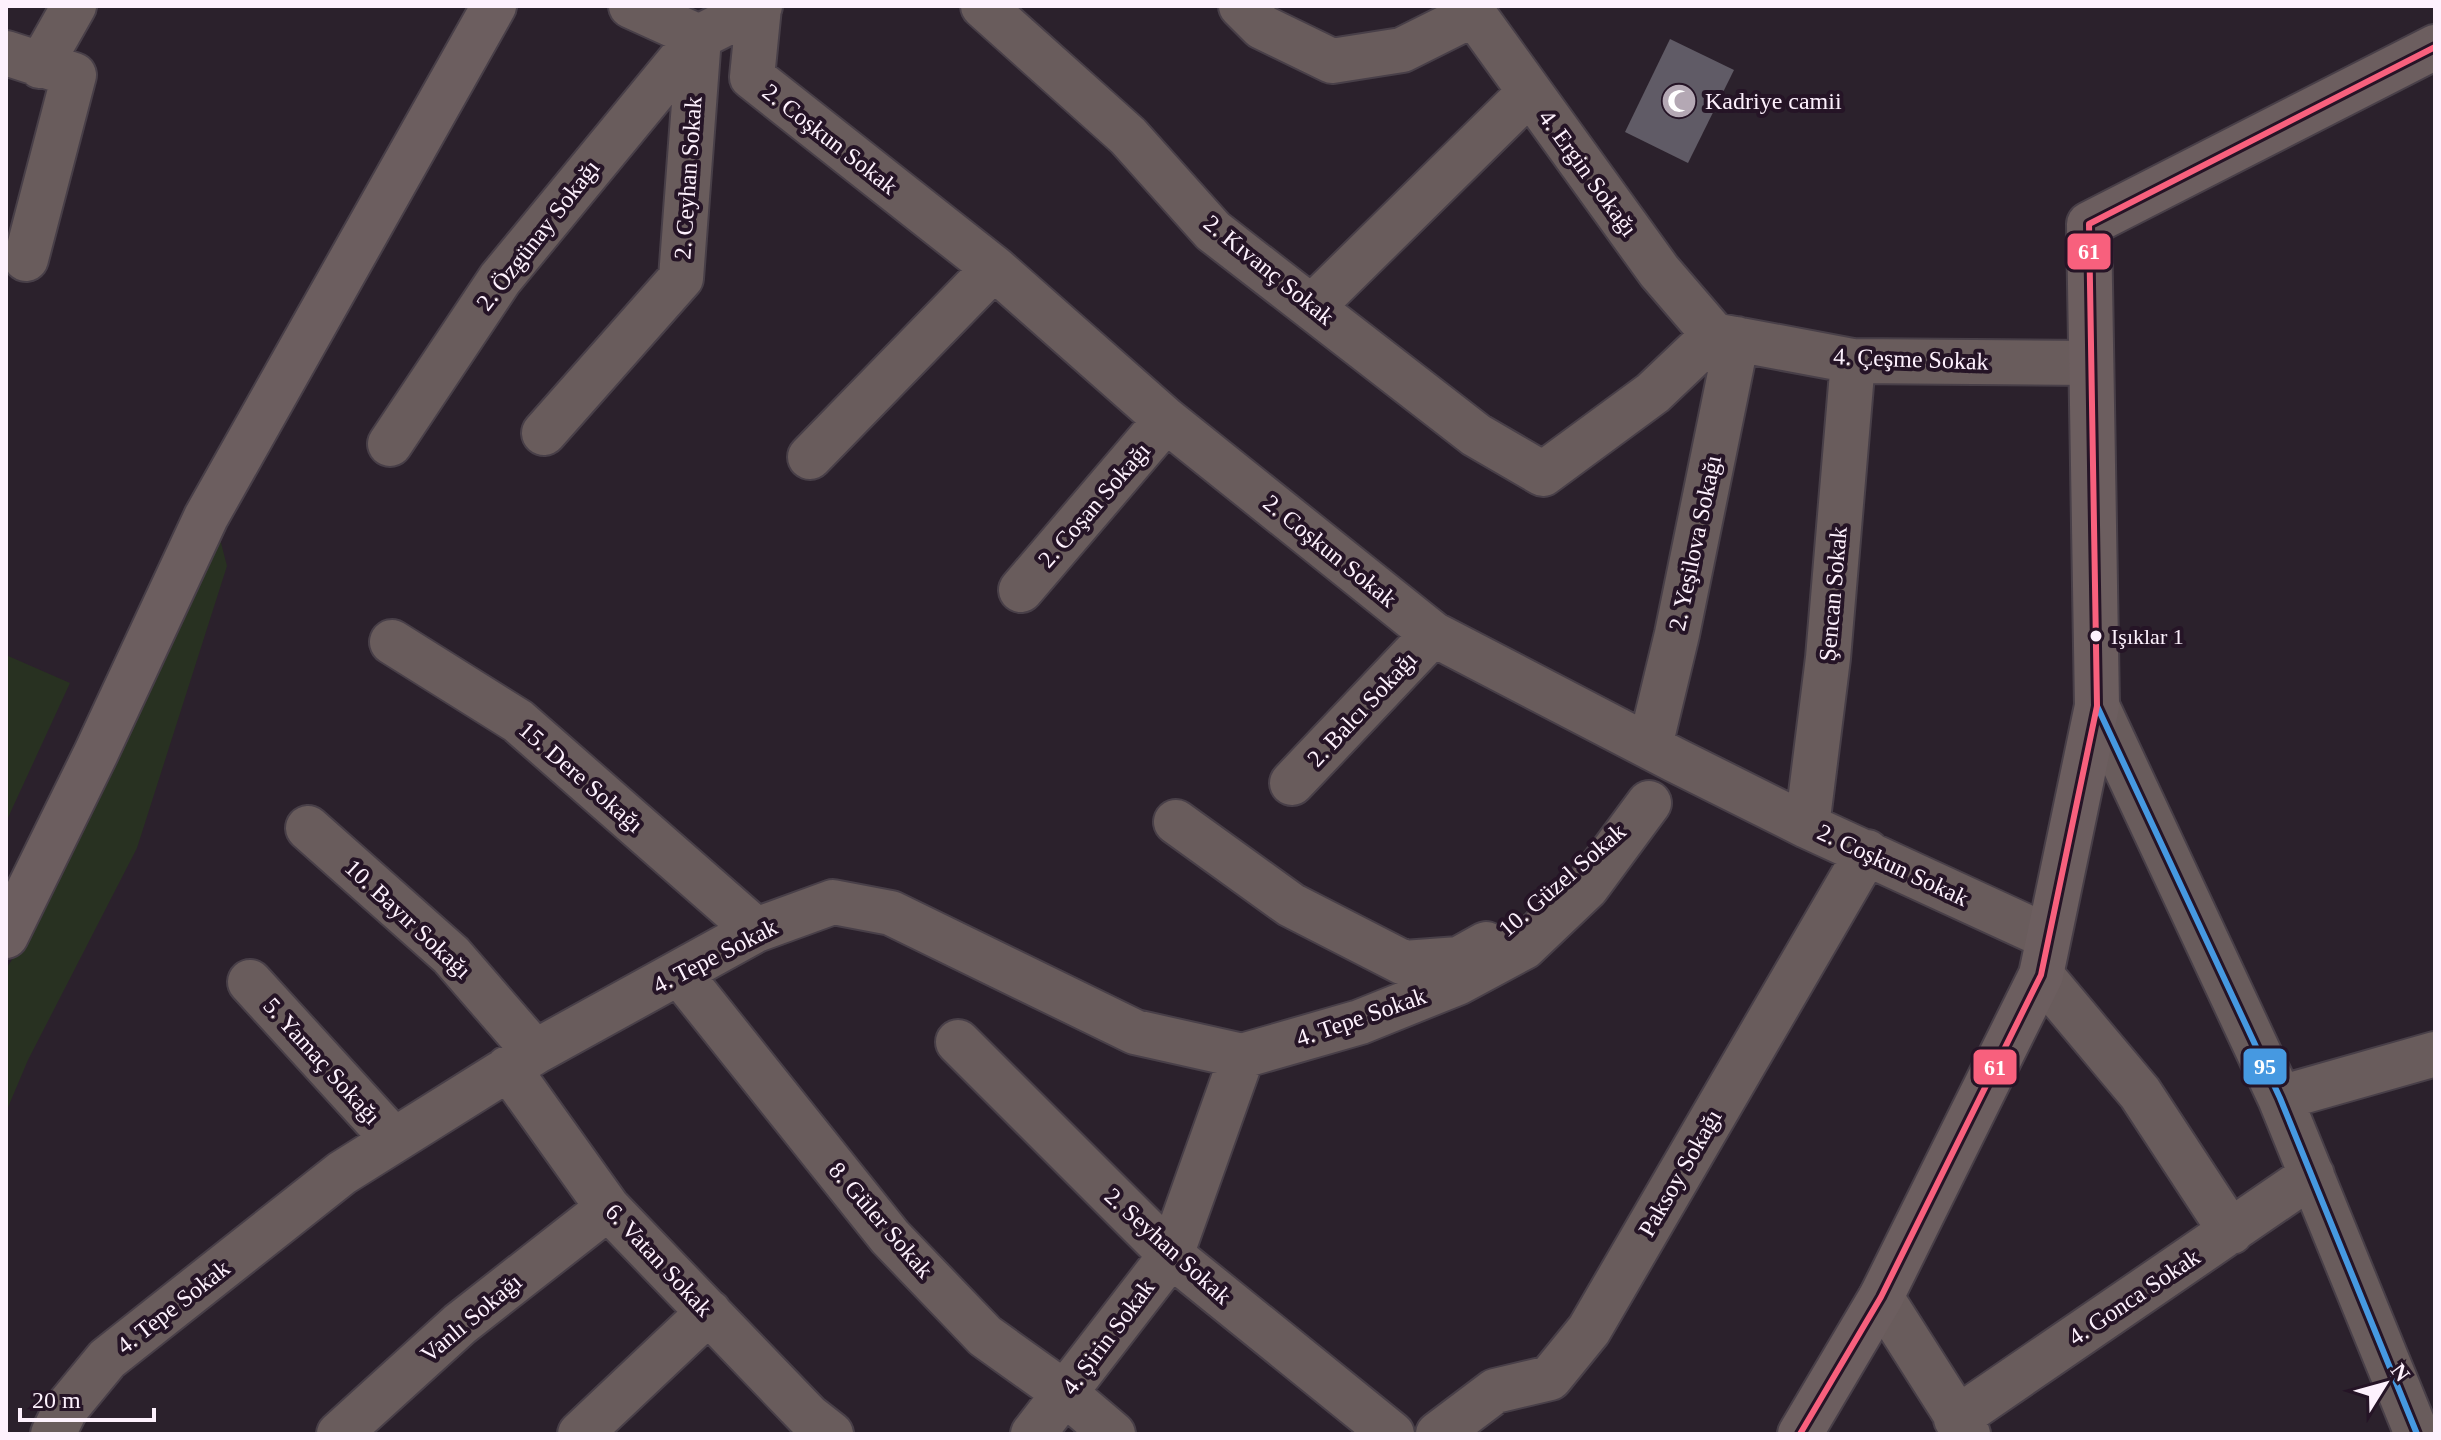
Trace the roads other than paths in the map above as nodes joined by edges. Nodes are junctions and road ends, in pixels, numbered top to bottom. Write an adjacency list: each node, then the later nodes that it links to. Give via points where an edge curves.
1 (74, 6): 10 (street)
2 (494, 6): 34 (main road, via 206,517)
3 (631, 6): 8 (street)
4 (760, 6): 8 (street); 13 (street, 2. Coşkun Sokak, via 752,77)
5 (983, 6): 14 (street, 2. Kıvanç Sokak, via 1128,136 1213,231)
6 (1241, 6): 7 (street, via 1262,27 1332,61 1402,50)
7 (1471, 10): 11 (street, 4. Ergin Sokağı)
8 (699, 37): 19 (street, 2. Ceyhan Sokak, via 681,278); 20 (street, 2. Özgünay Sokağı, via 500,279)
9 (2435, 47): 17 (main road, via 2089,224)
10 (23, 60): 12 (street, via 74,75)
11 (1530, 92): 14 (street); 15 (street, 4. Ergin Sokağı, via 1659,271)
12 (26, 259)
13 (994, 268): 18 (street, 2. Coşkun Sokak); 21 (street)
14 (1313, 306): 15 (street, 2. Kıvanç Sokak, via 1476,435 1543,474)
15 (1725, 337): 16 (street, 4. Çeşme Sokak); 26 (street, 2. Yeşilova Sokağı)
16 (1853, 361): 17 (street, 4. Çeşme Sokak); 30 (street, Şencan Sokak, via 1828,658)
17 (2091, 363): 25 (main road)
18 (1166, 420): 22 (street, 2. Coşan Sokağı); 23 (street, 2. Coşkun Sokak)
19 (544, 433)
20 (390, 444)
21 (810, 457)
22 (1021, 590)
23 (1433, 634): 26 (street, 2. Coşkun Sokak); 27 (street, 2. Balcı Sokağı)
24 (392, 642): 33 (street, 15. Dere Sokağı, via 518,721)
25 (2097, 706): 35 (main road); 42 (street)
26 (1663, 753): 28 (street, 10. Güzel Sokak); 30 (street, 2. Coşkun Sokak)
27 (1292, 783)
28 (1649, 803): 29 (street, 10. Güzel Sokak, via 1506,933 1459,959 1404,963 1291,905); 40 (street, 4. Tepe Sokak, via 1587,887 1524,947 1457,983 1360,1022)
29 (1176, 822)
30 (1807, 826): 32 (street, 2. Coşkun Sokak)
31 (308, 828): 41 (street, 10. Bayır Sokağı, via 451,955)
32 (1867, 852): 35 (street, 2. Coşkun Sokak); 59 (street, Paksoy Sokağı, via 1589,1330 1550,1378 1495,1391)
33 (756, 930): 36 (street, 4. Tepe Sokak); 40 (street, 4. Tepe Sokak, via 833,902 891,913 1135,1032)
34 (6, 936)
35 (2044, 956): 46 (street); 48 (main road)
36 (680, 974): 41 (street, 4. Tepe Sokak); 50 (street, 8. Güler Sokak, via 890,1237 985,1336)
37 (250, 982): 43 (street, 5. Yamaç Sokağı)
38 (958, 1042): 47 (street, 2. Seyhan Sokak)
39 (2435, 1054): 42 (street)
40 (1242, 1056): 47 (street, 4. Şirin Sokak)
41 (521, 1060): 43 (street, 4. Tepe Sokak); 45 (street, 6. Vatan Sokak)
42 (2280, 1098): 44 (street)
43 (394, 1140): 53 (street, 4. Tepe Sokak, via 342,1173 107,1359 65,1410)
44 (2312, 1175): 46 (street, 4. Gonca Sokak); 61 (street)
45 (608, 1208): 49 (street, 6. Vatan Sokak); 54 (street, Vanlı Sokağı, via 460,1324)
46 (2231, 1232): 51 (street, 4. Gonca Sokak)
47 (1171, 1255): 50 (street, 4. Şirin Sokak); 58 (street, 2. Seyhan Sokak)
48 (1881, 1297): 51 (street); 60 (main road)
49 (709, 1312): 52 (street, 6. Vatan Sokak); 55 (street)
50 (1066, 1394): 56 (street, 4. Şirin Sokak); 57 (street, 8. Güler Sokak)
51 (1962, 1426)
52 (811, 1428)
53 (53, 1434)
54 (339, 1434)
55 (580, 1434)
56 (1033, 1434)
57 (1113, 1434)
58 (1392, 1434)
59 (1438, 1434)
60 (1800, 1434)
61 (2417, 1434)

